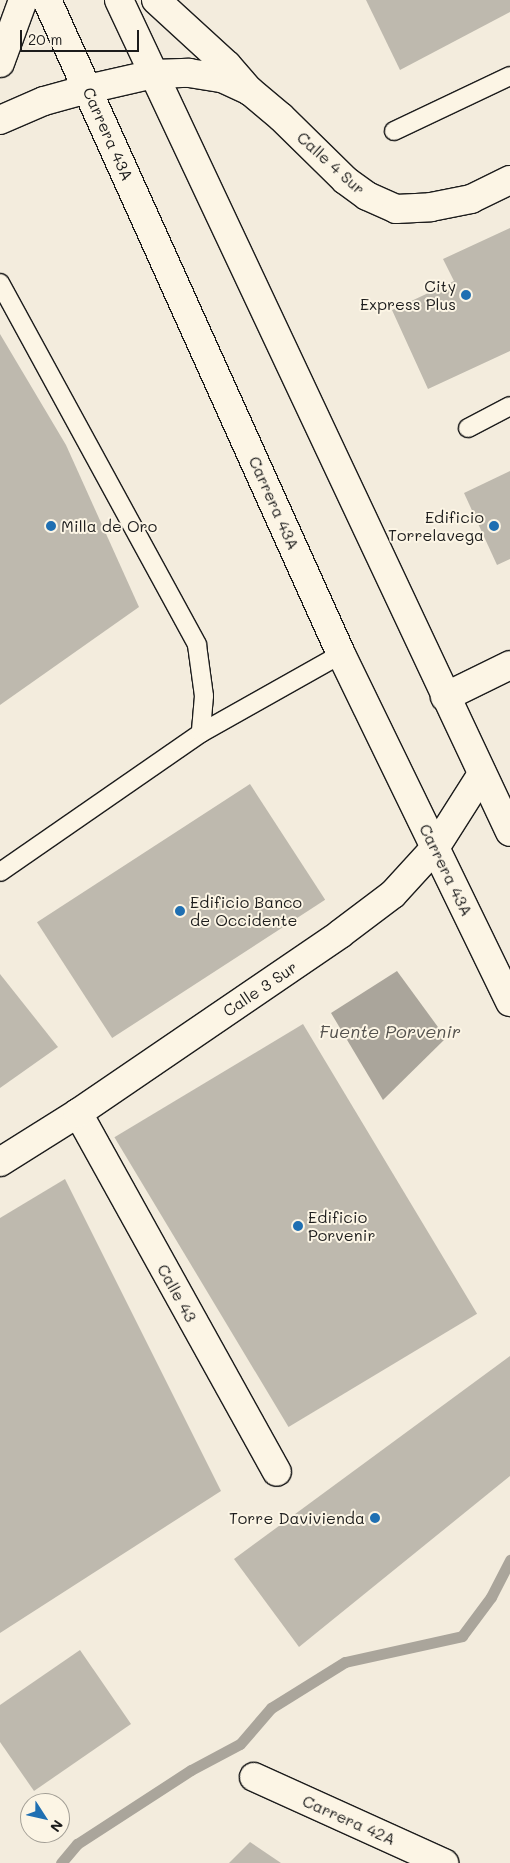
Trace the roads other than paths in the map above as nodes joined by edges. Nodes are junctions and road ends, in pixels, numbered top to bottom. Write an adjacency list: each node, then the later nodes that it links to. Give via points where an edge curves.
1 (23, 0): 5 (main road)
2 (47, 0): 8 (main road, Carrera 43A)
3 (119, 0): 6 (main road)
4 (156, 0): 9 (main road, via 227,65)
5 (0, 63)
6 (154, 74): 8 (main road); 9 (main road, via 189,73 222,78); 18 (main road)
7 (510, 76): 11 (lane)
8 (88, 88): 10 (main road, via 44,101); 16 (main road, Carrera 43A)
9 (250, 92): 12 (main road, Calle 4 Sur, via 281,117 345,180 367,196 396,209 431,207 471,199)
10 (0, 120)
11 (394, 131)
12 (510, 180)
13 (0, 283): 19 (lane, via 197,645 204,696)
14 (510, 406): 15 (lane)
15 (468, 428)
16 (341, 654): 19 (lane); 22 (main road, Carrera 43A)
17 (510, 665): 18 (main road)
18 (445, 697): 20 (main road)
19 (201, 733): 23 (lane)
20 (482, 774): 21 (main road); 22 (main road, Calle 3 Sur)
21 (510, 832)
22 (435, 848): 24 (main road, Carrera 43A); 25 (main road, Calle 3 Sur, via 392,894 340,934)
23 (0, 872)
24 (510, 1002)
25 (78, 1113): 26 (main road, Calle 3 Sur); 27 (main road, Calle 43)
26 (0, 1162)
27 (277, 1472)
28 (254, 1777): 29 (main road, Carrera 42A)
29 (444, 1863)

